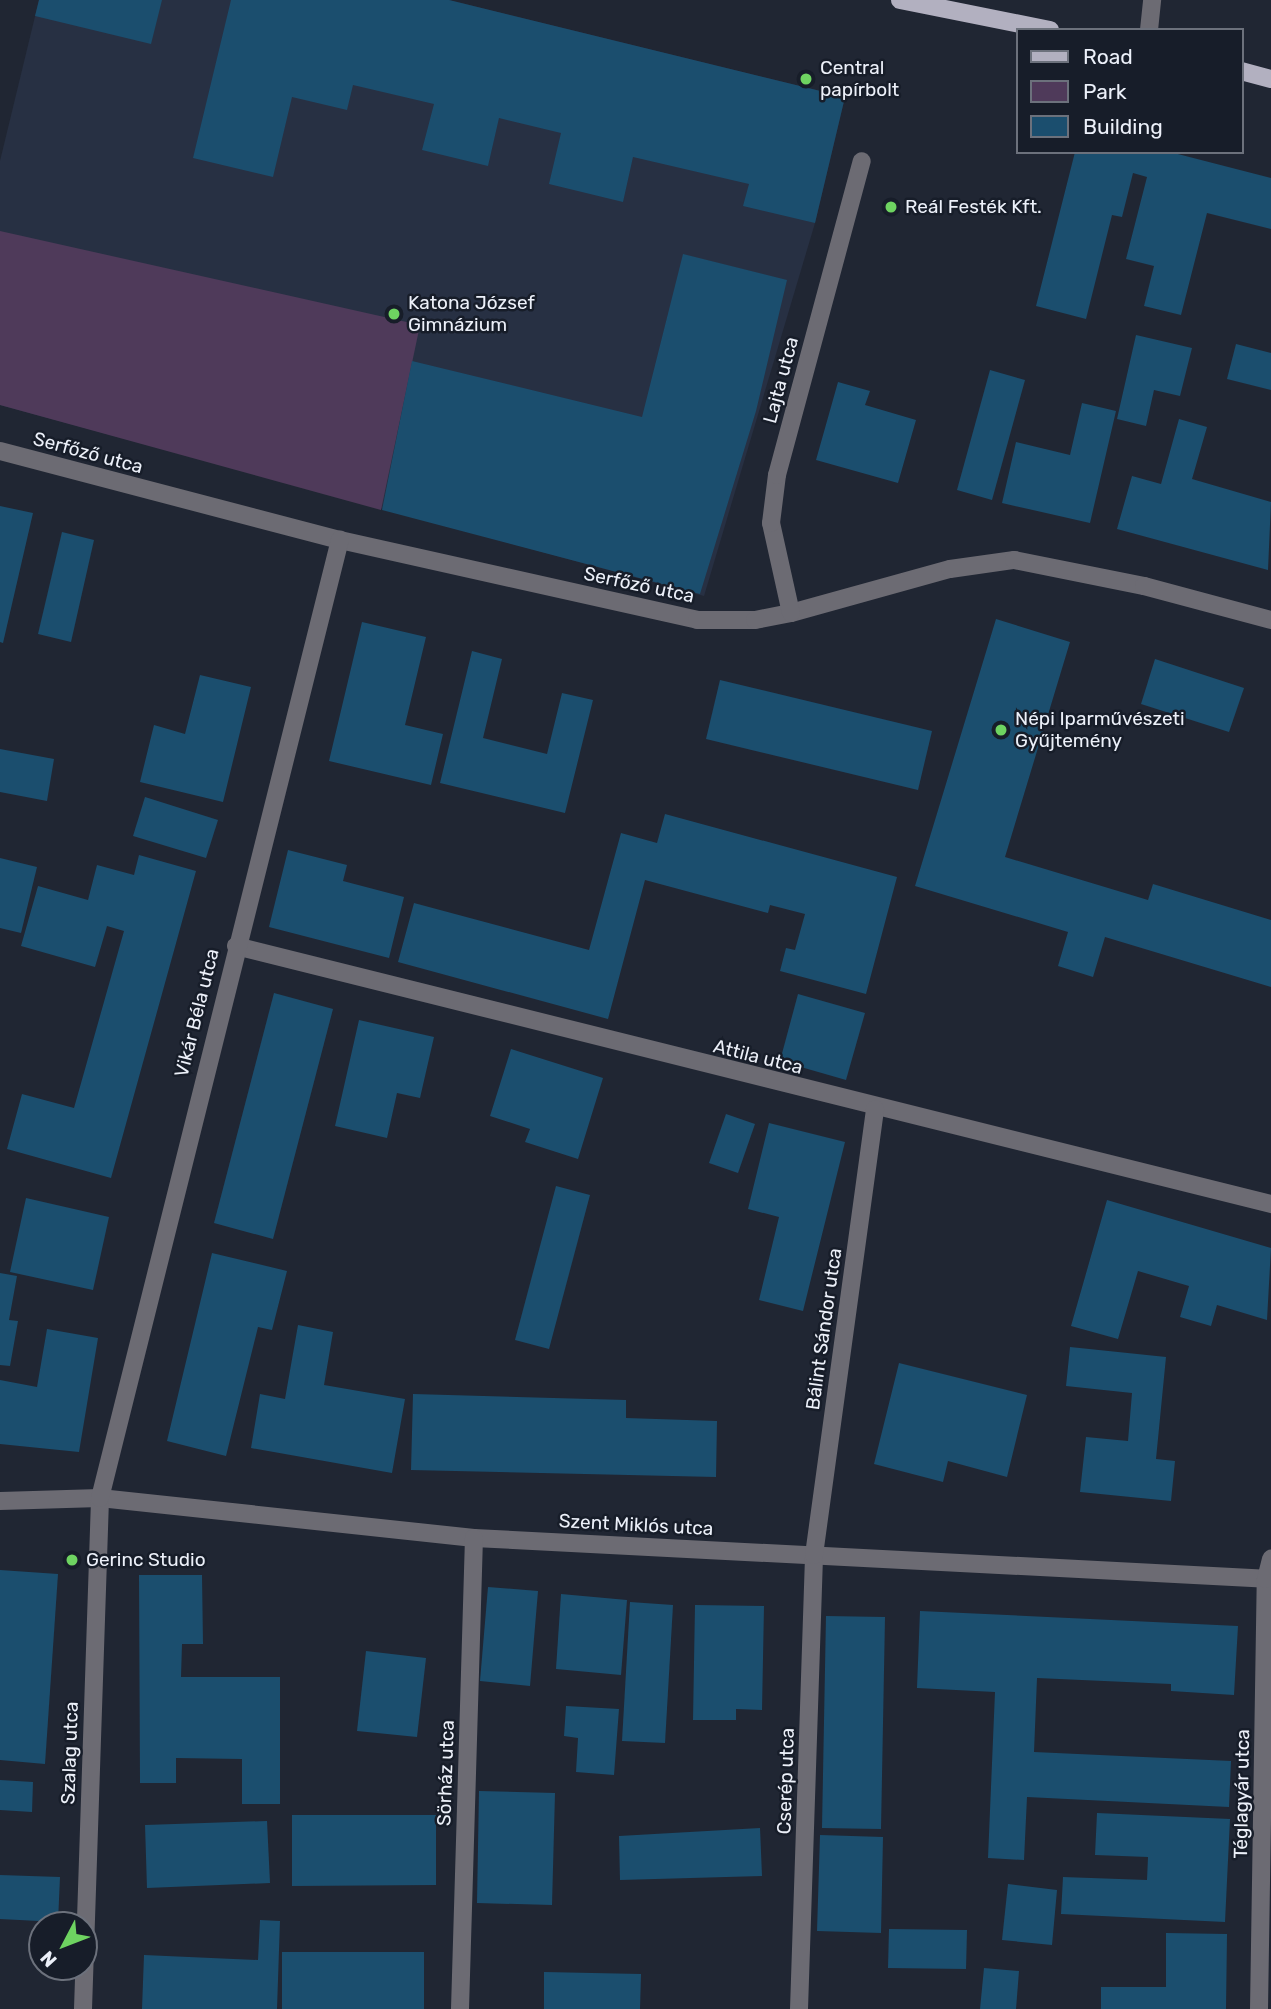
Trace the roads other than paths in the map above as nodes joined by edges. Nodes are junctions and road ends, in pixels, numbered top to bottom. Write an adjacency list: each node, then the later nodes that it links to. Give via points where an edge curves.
1 (900, 0): 3 (main road)
2 (1152, 0): 4 (street)
3 (1040, 28)
4 (1149, 28)
5 (1243, 72): 6 (main road)
6 (1271, 79)
7 (862, 161): 10 (street, Lajta utca, via 777,475 771,523)
8 (0, 452): 9 (street, Serfőző utca)
9 (340, 540): 10 (street, Serfőző utca, via 697,620 755,620); 12 (street, Vikár Béla utca)
10 (790, 613): 11 (street, Serfőző utca, via 950,569 1014,560 1144,586)
11 (1271, 620)
12 (236, 946): 13 (street, Attila utca); 15 (street, Vikár Béla utca)
13 (876, 1109): 14 (street, Attila utca); 18 (street, Bálint Sándor utca)
14 (1271, 1204)
15 (100, 1498): 16 (street, Szent Miklós utca); 17 (street, Szent Miklós utca); 21 (street, Szalag utca)
16 (0, 1501)
17 (474, 1538): 18 (street, Szent Miklós utca); 22 (street, Sörház utca)
18 (814, 1555): 20 (street, Szent Miklós utca); 23 (street, Cserép utca)
19 (1271, 1559): 20 (street, Téglagyár utca)
20 (1269, 1579): 24 (street, Téglagyár utca)
21 (83, 2009)
22 (460, 2009)
23 (799, 2009)
24 (1259, 2009)

